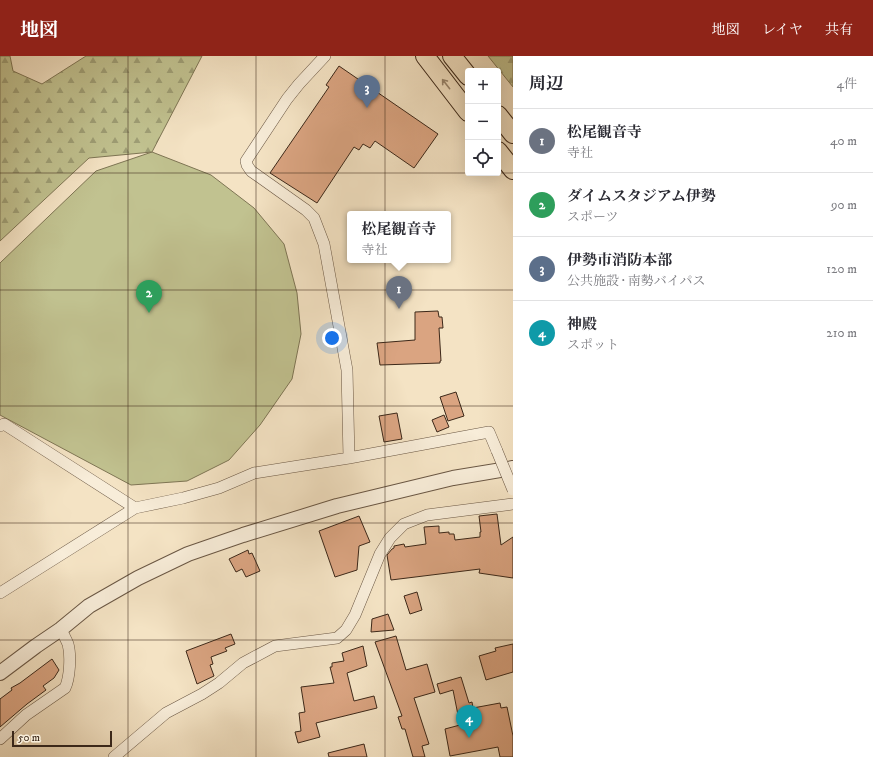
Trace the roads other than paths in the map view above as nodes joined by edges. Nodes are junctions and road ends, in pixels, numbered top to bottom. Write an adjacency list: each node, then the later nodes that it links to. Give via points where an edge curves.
1 (326, 56): 11 (street, via 287,99 246,161 251,171 314,218 324,244 346,370)
2 (425, 56): 5 (highway, one-way to 2)
3 (452, 56): 4 (highway)
4 (465, 72)
5 (465, 108)
6 (501, 118): 7 (highway)
7 (513, 134)
8 (501, 155): 9 (highway)
9 (513, 170)
10 (0, 426): 15 (street, via 4,424)
11 (349, 458): 13 (street, bridge, via 489,432); 15 (street, via 254,473 219,488)
12 (513, 468): 17 (street, via 453,478 337,506 188,554 138,578 89,606)
13 (513, 490)
14 (513, 504): 20 (street, via 427,515 404,524 390,538 380,554 355,615 346,630 337,638 275,646 243,663 219,683 166,713)
15 (135, 508): 16 (street)
16 (0, 593)
17 (61, 629): 18 (street); 19 (street, via 68,645 70,661 65,688 26,715)
18 (0, 673)
19 (0, 739)
20 (114, 757)

